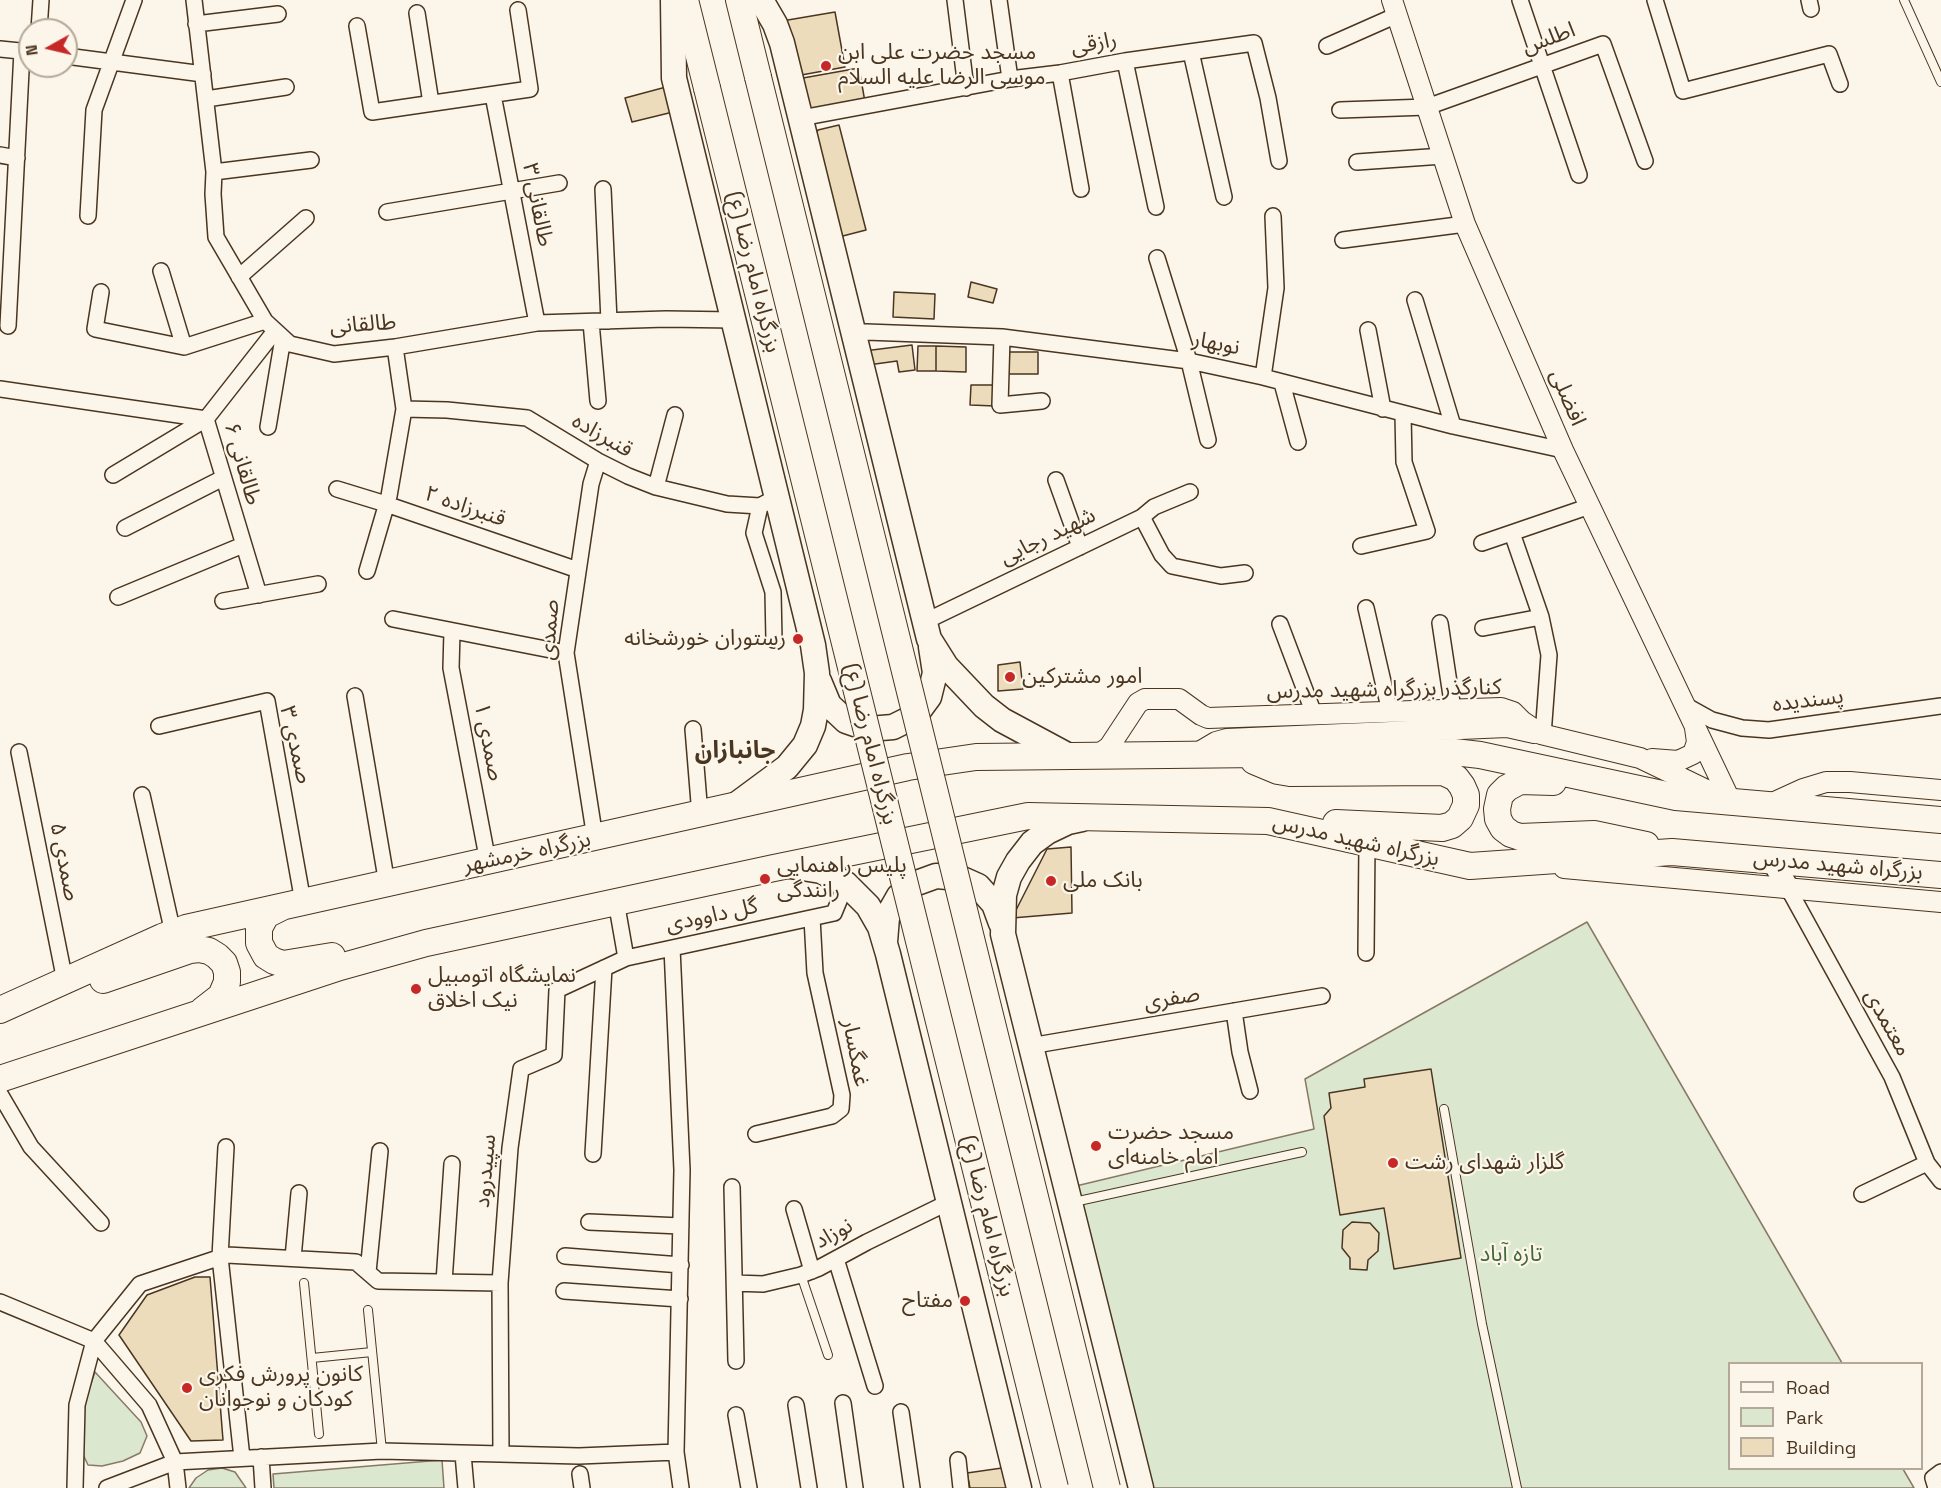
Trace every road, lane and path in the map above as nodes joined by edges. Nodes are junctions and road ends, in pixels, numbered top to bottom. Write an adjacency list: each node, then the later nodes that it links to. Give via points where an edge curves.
1 (41, 0): 17 (street)
2 (134, 0): 25 (street)
3 (194, 0): 18 (street)
4 (673, 0): 70 (main road, بزرگراه امام رضا (ع), via 674,78)
5 (686, 0): 254 (highway, بزرگراه امام رضا (ع), bridge)
6 (739, 0): 255 (highway, bridge)
7 (761, 0): 41 (main road, via 780,34)
8 (955, 0): 35 (street)
9 (999, 0): 31 (street)
10 (1520, 0): 27 (street)
11 (1655, 0): 33 (street, via 1683,91 1829,54)
12 (1904, 0): 32 (lane)
13 (1394, 7): 20 (street); 39 (street, افضلی)
14 (518, 10): 36 (street, via 530,89)
15 (417, 13): 38 (street)
16 (278, 14): 18 (street)
17 (40, 18)
18 (196, 24): 29 (street)
19 (357, 26): 38 (street, via 372,112)
20 (1327, 46)
21 (0, 49): 22 (street)
22 (18, 50)
23 (1191, 52): 26 (street, رازقی); 46 (street, رازقی, via 1254,42); 55 (street)
24 (78, 57): 25 (street)
25 (113, 61): 29 (street); 59 (street, via 94,110)
26 (1125, 61): 28 (street, رازقی); 56 (street)
27 (1543, 65): 39 (street, اطلس); 47 (street, اطلس, via 1603,44); 50 (street)
28 (1060, 73): 31 (street, رازقی); 53 (street)
29 (203, 74): 37 (street)
30 (24, 78): 44 (street)
31 (1010, 79): 35 (street, رازقی)
32 (1941, 82)
33 (1840, 84)
34 (286, 87): 37 (street)
35 (966, 88): 41 (street, رازقی)
36 (494, 95): 38 (street); 54 (street, طالقانی ۳)
37 (206, 99): 49 (street)
38 (431, 104)
39 (1427, 107): 40 (street, اطلس); 43 (street, افضلی)
40 (1340, 110)
41 (801, 118): 77 (main road)
42 (0, 156): 44 (street)
43 (1443, 156): 48 (street); 62 (street, افضلی)
44 (17, 158): 58 (street)
45 (311, 160): 49 (street)
46 (1279, 161)
47 (1645, 161)
48 (1357, 162)
49 (214, 172): 67 (street, via 216,237)
50 (1579, 175)
51 (559, 183): 54 (street)
52 (603, 189): 71 (street)
53 (1081, 189)
54 (512, 192): 57 (street); 73 (street, طالقانی ۳)
55 (1224, 197)
56 (1156, 207)
57 (387, 212)
58 (7, 213): 66 (street)
59 (88, 216)
60 (1273, 216): 82 (street, via 1276,288)
61 (306, 218): 67 (street)
62 (1465, 224): 63 (street); 96 (street, افضلی)
63 (1343, 240)
64 (1157, 258): 81 (street)
65 (161, 271): 79 (street)
66 (5, 275): 74 (street)
67 (239, 277): 75 (street)
68 (101, 292): 79 (street, via 95,329)
69 (1415, 300): 92 (street)
70 (734, 320): 71 (street, طالقانی); 104 (main road, بزرگراه امام رضا (ع))
71 (609, 321): 72 (street, طالقانی)
72 (591, 322): 73 (street, طالقانی); 85 (street)
73 (537, 323): 80 (street, طالقانی)
74 (8, 326)
75 (274, 330): 79 (street); 80 (street, طالقانی, via 290,344 334,354); 91 (street, طالقانی ۶); 93 (street)
76 (1368, 330): 88 (street)
77 (854, 334): 78 (street, نوبهار); 126 (main road)
78 (1002, 337): 81 (street, نوبهار); 86 (street, via 1000,405)
79 (184, 347)
80 (395, 347): 87 (street)
81 (1189, 361): 82 (street, نوبهار); 94 (street)
82 (1263, 377): 83 (street, نوبهار)
83 (1282, 382): 88 (street, نوبهار); 95 (street)
84 (0, 389): 91 (street)
85 (598, 401)
86 (1042, 401)
87 (404, 409): 97 (street, قنبرزاده, via 527,418); 105 (street)
88 (1383, 409): 89 (street, نوبهار)
89 (1403, 414): 92 (street, نوبهار); 112 (street, via 1404,462 1427,531)
90 (675, 415): 101 (street)
91 (206, 419): 98 (street); 99 (street, طالقانی ۶)
92 (1453, 426): 96 (street, نوبهار)
93 (268, 427)
94 (1208, 440)
95 (1298, 442)
96 (1563, 450): 106 (street, افضلی)
97 (598, 461): 101 (street, قنبرزاده); 114 (street, صمدی)
98 (113, 476)
99 (223, 478): 108 (street); 111 (street, طالقانی ۶)
100 (1056, 480): 113 (street)
101 (656, 487): 104 (street, قنبرزاده, via 728,504)
102 (337, 489): 105 (street, قنبرزاده ۲)
103 (1190, 492): 107 (street, شهید رجایی, via 1154,507)
104 (768, 501): 129 (street, via 754,533 773,592); 131 (main road, بزرگراه امام رضا (ع), via 813,645)
105 (386, 504): 114 (street, قنبرزاده ۲); 115 (street)
106 (1590, 506): 109 (street); 133 (street, افضلی)
107 (1142, 517): 113 (street, شهید رجایی); 116 (street, via 1172,566 1221,576)
108 (125, 528)
109 (1512, 533): 110 (street); 122 (street)
110 (1482, 543)
111 (243, 545): 118 (street, طالقانی ۶); 119 (street)
112 (1361, 546)
113 (1080, 547): 126 (street, شهید رجایی)
114 (578, 570): 130 (street, صمدی)
115 (367, 571)
116 (1245, 573)
117 (318, 584): 118 (street)
118 (259, 595): 120 (street)
119 (118, 597)
120 (223, 601)
121 (1366, 608): 136 (street)
122 (1541, 617): 127 (street); 141 (street, via 1549,655)
123 (393, 619): 128 (street)
124 (1440, 623): 135 (street)
125 (1280, 624): 137 (street)
126 (926, 628): 131 (main road, via 935,668 932,692 915,716 898,726 869,729 842,719 826,701); 144 (main road, via 946,666 980,702 1002,720)
127 (1483, 628)
128 (452, 631): 130 (street); 160 (street, صمدی ۱, via 451,668)
129 (774, 640)
130 (566, 653): 156 (street, صمدی)
131 (817, 673): 152 (main road, بزرگراه امام رضا (ع), via 815,718 802,751 777,776 741,802)
132 (355, 696): 164 (street)
133 (1685, 705): 134 (street, پسندیده, via 1712,720 1742,728 1769,729); 138 (street, افضلی)
134 (1941, 706)
135 (1453, 709): 136 (street, کنارگذر بزرگراه شهید مدرس); 141 (street, کنارگذر بزرگراه شهید مدرس, via 1507,709)
136 (1390, 712): 137 (street, کنارگذر بزرگراه شهید مدرس)
137 (1314, 714): 144 (street, کنارگذر بزرگراه شهید مدرس, via 1208,718 1179,699 1145,699 1138,703 1109,747 1099,754)
138 (1693, 723): 146 (street, via 1697,747 1686,759); 150 (street, افضلی)
139 (159, 726): 169 (street, صمدی ۳, via 267,701)
140 (693, 729): 152 (street)
141 (1543, 735): 145 (street, via 1507,727 1227,739); 146 (street, کنارگذر بزرگراه شهید مدرس)
142 (19, 752): 179 (street, صمدی ۵)
143 (1240, 755): 145 (highway); 147 (highway, via 1461,752); 154 (highway, via 1290,773 1443,772 1456,778 1466,795 1460,819 1442,828)
144 (1078, 756): 145 (highway); 152 (highway, بزرگراه خرمشهر, via 992,756 940,761)
145 (1192, 756)
146 (1636, 756): 150 (street, کنارگذر بزرگراه شهید مدرس)
147 (1625, 786): 150 (highway, via 1677,797); 158 (highway, via 1521,781 1500,795 1497,814 1503,828 1520,837 1599,834)
148 (1941, 790): 151 (street, via 1827,782)
149 (142, 795): 173 (street)
150 (1731, 802): 151 (highway)
151 (1767, 805): 155 (highway)
152 (712, 812): 156 (highway, بزرگراه خرمشهر)
153 (1105, 817): 154 (highway, بزرگراه شهید مدرس); 162 (highway, بزرگراه شهید مدرس, via 1012,818); 171 (main road, via 1063,824 1039,837 1026,850 1006,886)
154 (1255, 819): 157 (highway, بزرگراه شهید مدرس)
155 (1941, 820)
156 (595, 838): 160 (highway, بزرگراه خرمشهر)
157 (1367, 843): 161 (highway, بزرگراه شهید مدرس, via 1465,865); 176 (street)
158 (1678, 852): 159 (highway, بزرگراه شهید مدرس); 161 (highway, بزرگراه شهید مدرس)
159 (1772, 860): 163 (highway, بزرگراه شهید مدرس); 166 (main road)
160 (488, 862): 164 (highway, بزرگراه خرمشهر)
161 (1501, 862): 166 (street)
162 (774, 868): 165 (main road, via 812,869); 167 (highway)
163 (1941, 875)
164 (387, 884): 169 (highway, بزرگراه خرمشهر)
165 (846, 884): 170 (street, گل داوودی, via 834,913); 175 (main road, via 871,910)
166 (1788, 888): 168 (street); 195 (street, معتمدی, via 1892,1077)
167 (616, 901): 172 (highway); 177 (street)
168 (1941, 902)
169 (294, 904): 172 (highway, via 266,915 258,933 263,952 283,964); 173 (highway, بزرگراه خرمشهر)
170 (812, 918): 174 (street, گل داوودی); 190 (street, غمگسار, via 815,973 842,1095 841,1109 832,1116)
171 (1002, 931): 175 (main road, via 994,904 978,886 956,877 932,877 909,886 893,904 885,927); 185 (main road)
172 (472, 932): 184 (highway, via 369,958)
173 (173, 933): 179 (highway, بزرگراه خرمشهر)
174 (672, 948): 177 (street, گل داوودی); 206 (street)
175 (888, 952): 201 (main road, بزرگراه امام رضا (ع))
176 (1366, 953)
177 (626, 958): 178 (street, سپیدرود)
178 (604, 968): 194 (street); 216 (street, سپیدرود, via 556,990 554,1055 521,1069 510,1148)
179 (65, 981): 181 (highway, بزرگراه خرمشهر)
180 (1322, 996): 182 (street, صفری)
181 (0, 1010)
182 (1234, 1011): 185 (street, صفری); 187 (street)
183 (0, 1016): 184 (highway, via 184,952 204,949 224,963 227,982 216,1000)
184 (192, 1016): 186 (highway)
185 (1030, 1046): 202 (main road)
186 (0, 1079)
187 (1250, 1091)
188 (0, 1094): 205 (street, via 31,1147)
189 (1444, 1109): 257 (lane, via 1482,1324)
190 (756, 1134)
191 (226, 1146): 208 (street)
192 (380, 1150): 212 (street)
193 (1302, 1152): 202 (lane)
194 (592, 1154)
195 (1927, 1163): 197 (street, معتمدی); 200 (street)
196 (452, 1164): 214 (street)
197 (1941, 1181)
198 (732, 1187): 217 (street)
199 (299, 1193): 209 (street)
200 (1862, 1194)
201 (949, 1202): 210 (street, نوزاد); 253 (main road, بزرگراه امام رضا (ع))
202 (1070, 1203): 256 (main road)
203 (794, 1209): 213 (street)
204 (589, 1222): 206 (street)
205 (101, 1223)
206 (681, 1226): 211 (street)
207 (565, 1256): 211 (street)
208 (219, 1257): 209 (street); 222 (street, via 140,1284); 238 (street)
209 (293, 1258): 212 (street, via 357,1262)
210 (836, 1259): 213 (street, نوزاد); 227 (street)
211 (681, 1265): 219 (street)
212 (368, 1272): 214 (street, via 378,1281)
213 (806, 1273): 217 (street, نوزاد, via 762,1284); 224 (lane)
214 (444, 1282): 216 (street)
215 (304, 1283): 225 (lane)
216 (500, 1283): 236 (street, سپیدرود)
217 (735, 1283): 226 (street)
218 (564, 1291): 219 (street)
219 (680, 1299): 234 (street)
220 (0, 1302): 222 (street)
221 (368, 1310): 223 (lane)
222 (94, 1341): 240 (street, via 148,1405); 242 (street, via 77,1405)
223 (372, 1352): 225 (lane); 233 (lane)
224 (828, 1355)
225 (312, 1358): 232 (lane)
226 (736, 1361)
227 (875, 1386)
228 (843, 1403): 250 (street)
229 (796, 1405): 249 (street)
230 (901, 1412): 251 (street)
231 (736, 1415): 248 (street)
232 (319, 1434)
233 (382, 1451): 235 (street); 237 (street)
234 (676, 1452): 236 (street); 247 (street)
235 (463, 1454): 236 (street); 246 (street)
236 (501, 1454)
237 (261, 1457): 238 (street); 245 (street)
238 (242, 1458): 240 (street)
239 (958, 1460): 252 (street)
240 (176, 1462): 243 (street); 244 (street)
241 (1941, 1472): 258 (street, via 1934,1478)
242 (75, 1488)
243 (107, 1488)
244 (178, 1488)
245 (263, 1488)
246 (466, 1488)
247 (681, 1488)
248 (748, 1488)
249 (809, 1488)
250 (855, 1488)
251 (912, 1488)
252 (961, 1488)
253 (1020, 1488)
254 (1054, 1488)
255 (1107, 1488)
256 (1141, 1488)
257 (1517, 1488)
258 (1936, 1488)

